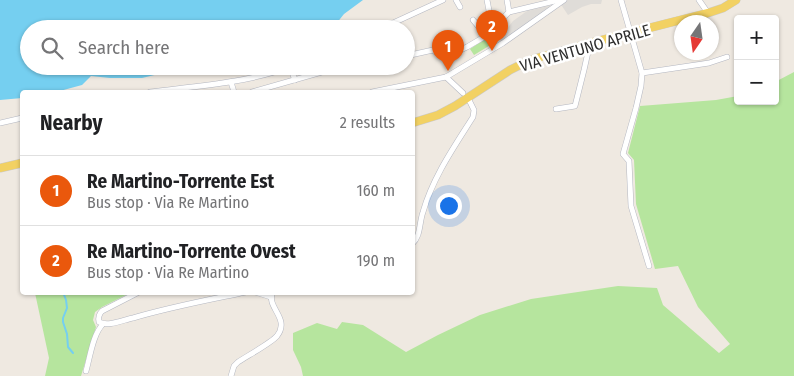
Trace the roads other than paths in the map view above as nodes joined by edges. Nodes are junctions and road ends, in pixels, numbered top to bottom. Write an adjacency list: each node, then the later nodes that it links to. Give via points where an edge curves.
1 (443, 0): 13 (street)
2 (456, 0): 10 (street)
3 (487, 0): 15 (street)
4 (507, 0): 11 (street)
5 (559, 0): 11 (street)
6 (564, 0): 24 (street, via 503,43)
7 (621, 0): 16 (street)
8 (699, 0): 12 (street)
9 (736, 0): 12 (main road, VIA VENTUNO APRILE)
10 (460, 7)
11 (509, 12): 15 (street)
12 (708, 13): 16 (main road, VIA VENTUNO APRILE)
13 (405, 20)
14 (473, 20): 15 (street, via 478,26)
15 (493, 24): 18 (street, via 484,36 454,53 444,55 433,50)
16 (630, 34): 17 (main road, VIA VENTUNO APRILE); 20 (street)
17 (590, 43): 31 (main road, VIA VENTUNO APRILE, via 524,63); 32 (street, via 574,106)
18 (415, 54)
19 (727, 57): 20 (street, via 709,63)
20 (642, 73): 39 (street, via 623,154 629,161 631,206)
21 (264, 75): 26 (street)
22 (294, 75): 25 (street)
23 (312, 75): 25 (street)
24 (446, 77): 30 (street); 31 (street)
25 (295, 80): 29 (street)
26 (231, 82): 27 (street); 28 (street)
27 (166, 90)
28 (233, 90)
29 (259, 90)
30 (384, 90)
31 (465, 95): 34 (main road, VIA VENTUNO APRILE, via 438,115); 38 (street, via 474,110 474,117 442,166)
32 (556, 109)
33 (20, 118): 35 (street)
34 (415, 122)
35 (0, 123)
36 (20, 163): 37 (main road)
37 (0, 168)
38 (415, 240)
39 (649, 266)
40 (133, 295): 43 (street, via 102,311 98,318)
41 (232, 295): 43 (street)
42 (272, 295): 45 (street, via 280,330 273,339 238,362)
43 (103, 324): 44 (street, via 96,335)
44 (86, 371)
45 (231, 376)

